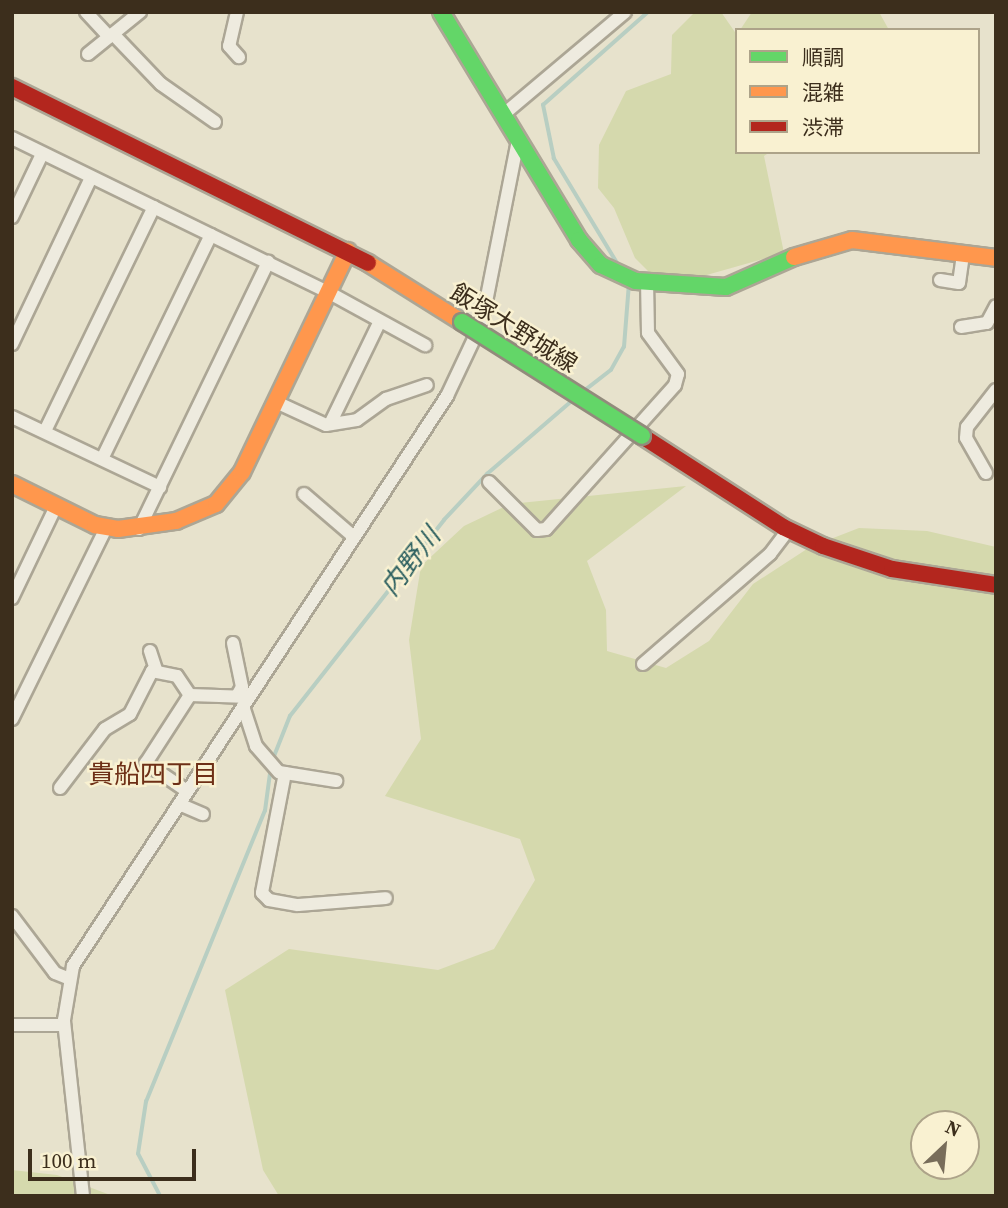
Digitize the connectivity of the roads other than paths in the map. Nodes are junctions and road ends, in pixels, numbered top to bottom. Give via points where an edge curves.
1 (86, 12) edge
2 (141, 12) edge
3 (237, 12) edge
4 (441, 12) edge
5 (625, 12) edge
6 (111, 36) junction
7 (88, 54) dead end
8 (239, 57) dead end
9 (12, 87) edge
10 (504, 114) junction
11 (215, 122) dead end
12 (12, 138) edge
13 (519, 140) junction
14 (42, 154) junction
15 (91, 178) junction
16 (154, 207) junction
17 (12, 217) edge
18 (211, 235) junction
19 (348, 251) junction
20 (963, 253) junction
21 (996, 258) edge
22 (268, 262) junction
23 (642, 281) junction
24 (940, 281) dead end
25 (328, 292) junction
26 (996, 306) edge
27 (380, 321) junction
28 (961, 327) dead end
29 (12, 344) edge
30 (425, 345) dead end
31 (427, 385) dead end
32 (996, 390) edge
33 (276, 402) junction
34 (12, 417) edge
35 (330, 424) junction
36 (45, 431) junction
37 (103, 459) junction
38 (986, 473) dead end
39 (489, 482) dead end
40 (12, 484) edge
41 (160, 487) junction
42 (304, 494) dead end
43 (56, 506) junction
44 (106, 528) junction
45 (139, 529) junction
46 (789, 530) junction
47 (354, 537) junction
48 (996, 585) edge
49 (12, 598) edge
50 (233, 643) dead end
51 (150, 651) dead end
52 (643, 664) dead end
53 (156, 670) junction
54 (190, 695) junction
55 (244, 699) junction
56 (13, 717) edge
57 (282, 773) junction
58 (336, 780) dead end
59 (60, 788) dead end
60 (187, 791) junction
61 (179, 804) junction
62 (203, 814) dead end
63 (386, 898) dead end
64 (12, 916) edge
65 (70, 979) junction
66 (12, 1025) edge
67 (64, 1025) junction
68 (83, 1196) edge

1 - 6 street
2 - 6 street
3 - 8 street via 229,47
4 - 10 street
5 - 10 street
6 - 7 street
6 - 11 street via 161,85
9 - 19 street, 飯塚大野城線
10 - 13 street
12 - 14 street
13 - 23 street via 579,240 604,266
13 - 47 street via 487,304 468,358
14 - 15 street
14 - 17 street
15 - 16 street
15 - 29 street
16 - 18 street
16 - 36 street
18 - 22 street
18 - 37 street
19 - 25 street
19 - 46 street, 飯塚大野城線, bridge
20 - 21 street
20 - 23 street via 852,240 818,247 726,287
20 - 24 street via 959,283
22 - 25 street
22 - 41 street
23 - 39 street via 648,333 678,374 675,385 546,529 537,530
25 - 27 street
25 - 33 street
26 - 28 street via 987,323
27 - 30 street
27 - 35 street
31 - 35 street via 386,399 357,420
32 - 38 street via 967,427 967,438
33 - 35 street
33 - 45 street via 242,472 216,504 197,515
34 - 36 street
36 - 37 street
37 - 41 street
40 - 43 street
41 - 45 street
42 - 47 street
43 - 44 street
43 - 49 street
44 - 45 street
44 - 56 street
46 - 48 street, 飯塚大野城線 via 892,569
46 - 52 street via 770,554
47 - 55 street
50 - 55 street
51 - 53 street
53 - 54 street via 177,676
53 - 59 street via 130,714 105,729
54 - 55 street
54 - 60 street via 146,763
55 - 57 street via 261,754
55 - 60 street
57 - 58 street
57 - 63 street via 262,893 269,900 298,905
60 - 61 street
61 - 62 street
61 - 65 street via 85,943
64 - 65 street via 55,973
65 - 67 street
66 - 67 street
67 - 68 street

